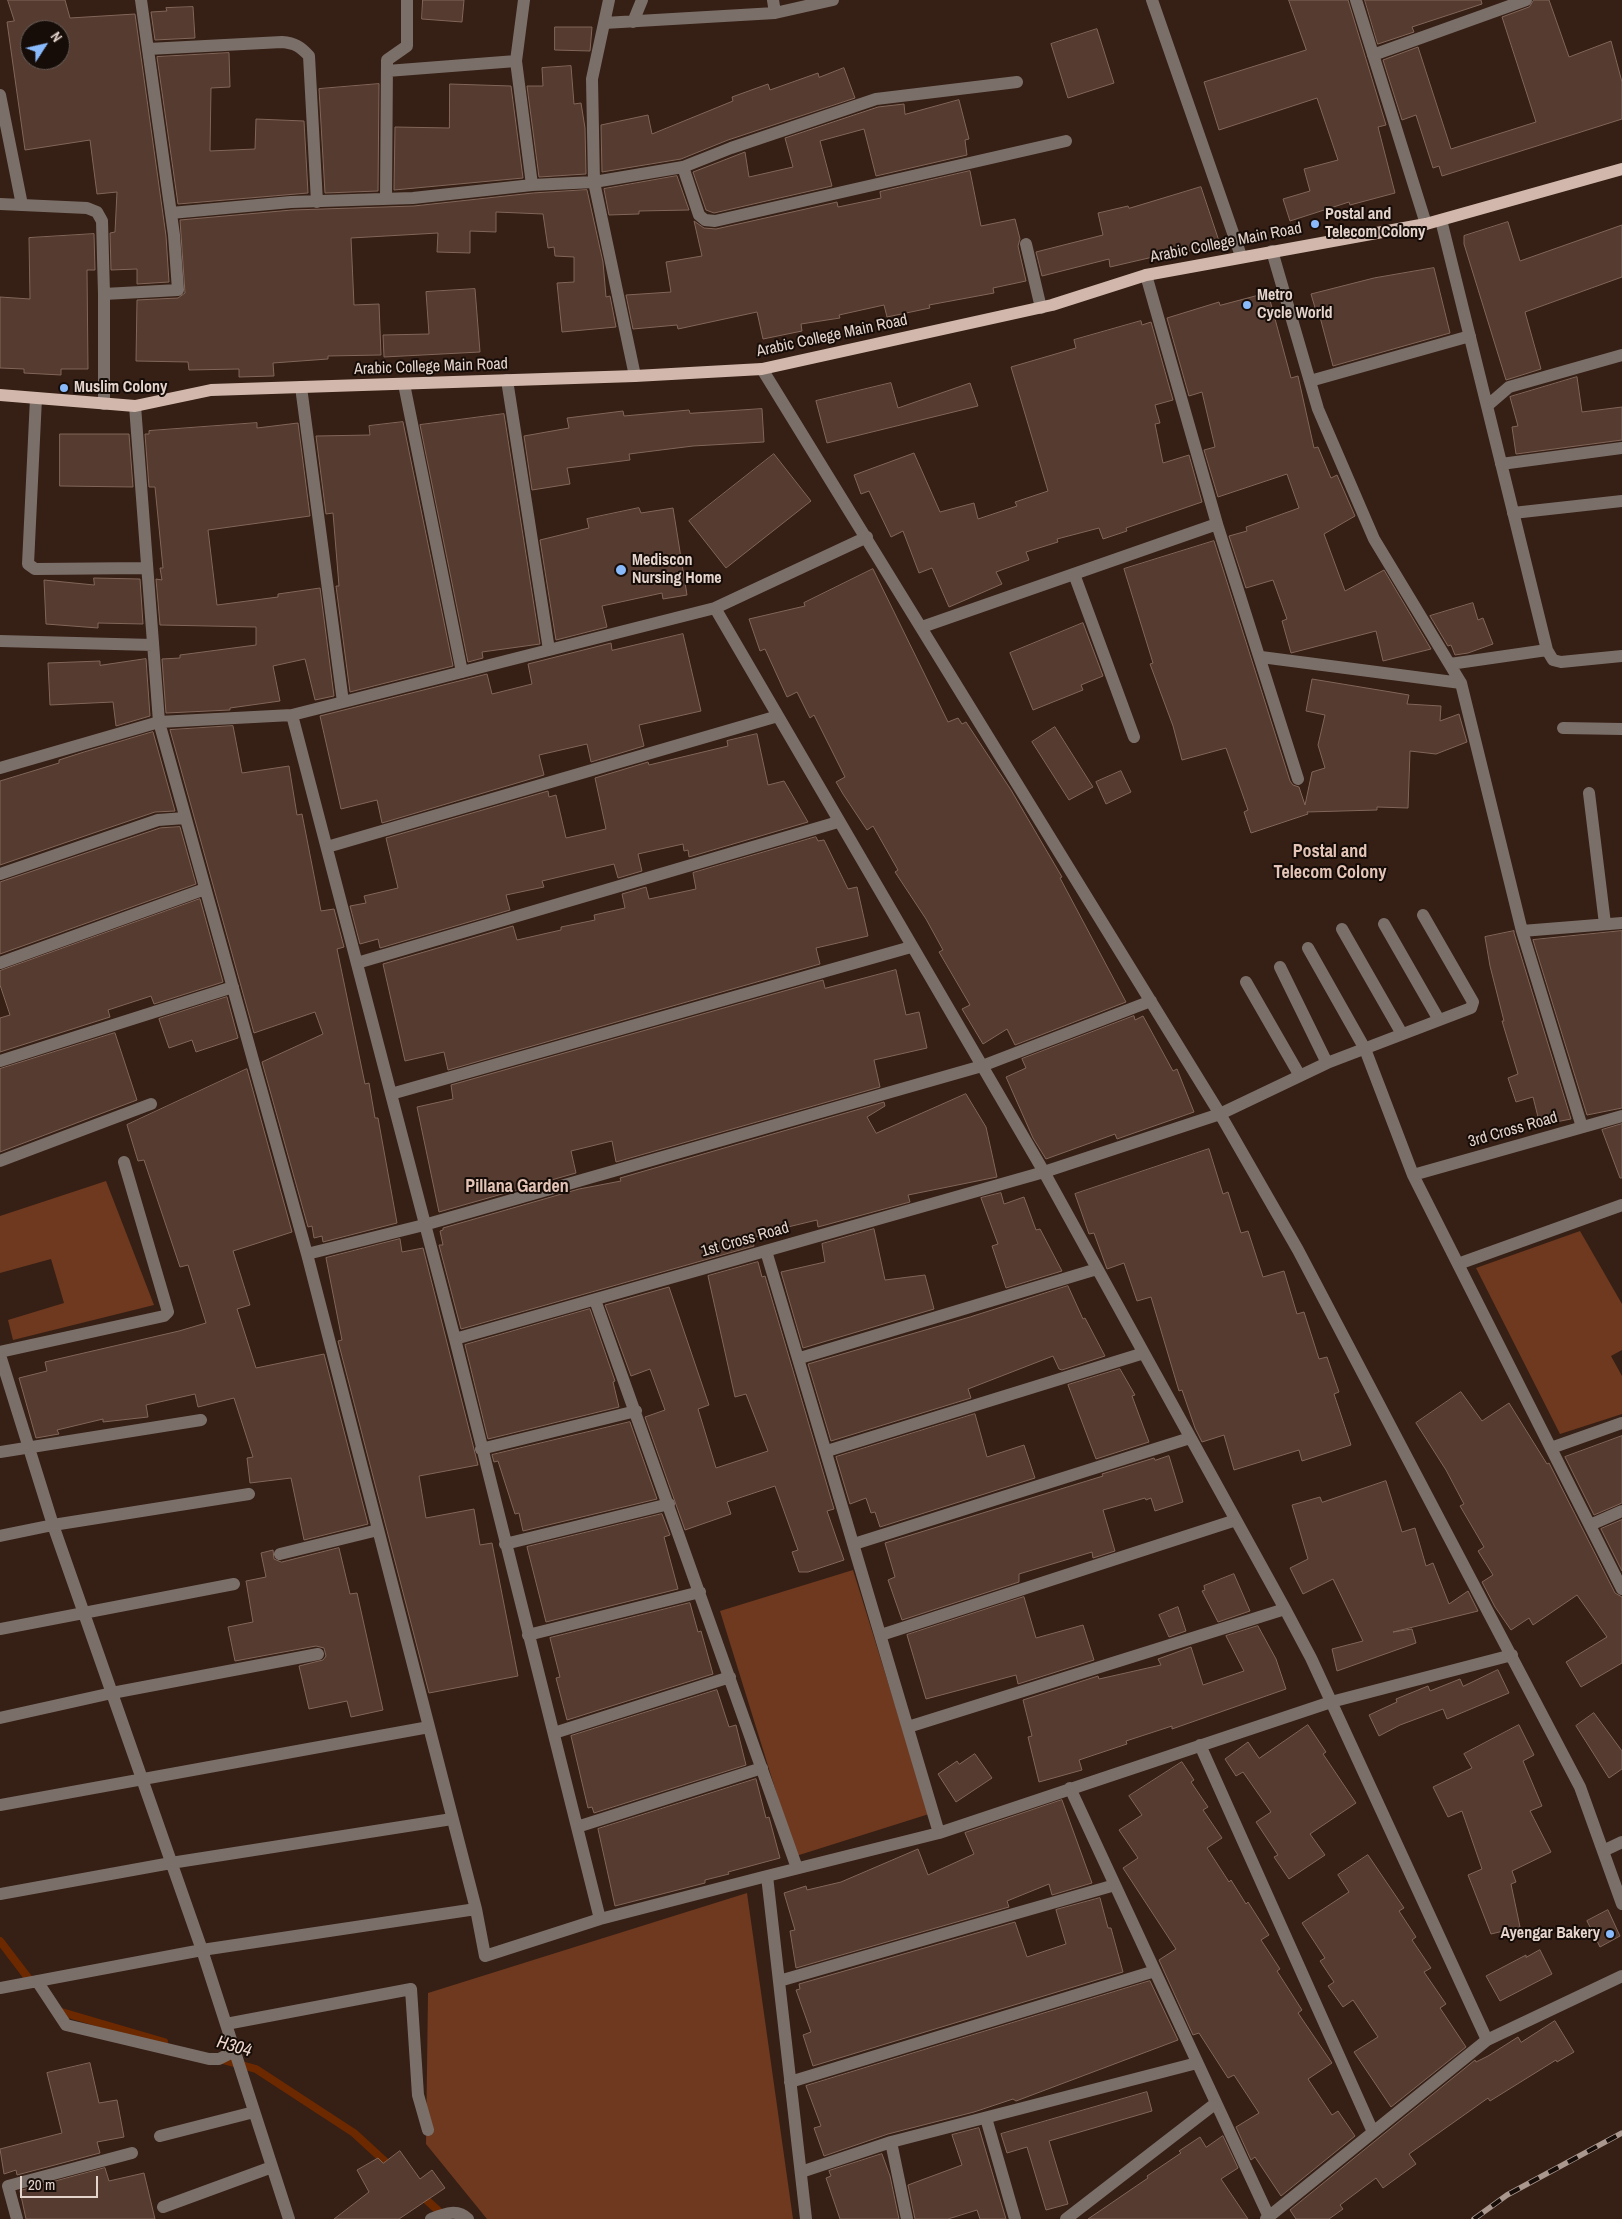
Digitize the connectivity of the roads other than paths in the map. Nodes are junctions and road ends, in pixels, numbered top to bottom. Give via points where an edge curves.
1 (141, 0) edge
2 (407, 0) edge
3 (524, 0) edge
4 (609, 0) edge
5 (642, 0) edge
6 (773, 0) edge
7 (833, 0) edge
8 (1152, 0) edge
9 (1356, 0) edge
10 (1526, 0) edge
11 (775, 13) junction
12 (633, 22) junction
13 (604, 23) junction
14 (148, 49) junction
15 (1373, 55) junction
16 (516, 61) junction
17 (387, 71) junction
18 (1017, 82) dead end
19 (0, 96) edge
20 (1066, 141) dead end
21 (683, 167) junction
22 (1622, 169) edge
23 (594, 182) junction
24 (532, 185) junction
25 (386, 199) junction
26 (317, 202) junction
27 (0, 204) edge
28 (22, 205) junction
29 (172, 213) junction
30 (1441, 220) junction
31 (1426, 224) junction
32 (1026, 244) dead end
33 (1272, 251) junction
34 (1241, 256) junction
35 (1146, 275) junction
36 (104, 294) junction
37 (1041, 308) junction
38 (1470, 336) junction
39 (1622, 355) edge
40 (762, 369) junction
41 (636, 376) junction
42 (507, 380) junction
43 (1310, 381) junction
44 (404, 384) junction
45 (301, 387) junction
46 (0, 395) edge
47 (36, 398) junction
48 (104, 404) junction
49 (135, 406) junction
50 (1487, 406) junction
51 (1622, 448) edge
52 (1501, 464) junction
53 (1622, 501) edge
54 (1513, 513) junction
55 (1217, 524) junction
56 (867, 538) junction
57 (147, 568) junction
58 (1074, 574) junction
59 (715, 608) junction
60 (922, 627) junction
61 (0, 641) edge
62 (153, 645) junction
63 (549, 650) junction
64 (1547, 650) junction
65 (1622, 656) edge
66 (1260, 657) junction
67 (1450, 664) junction
68 (462, 672) junction
69 (1461, 683) junction
70 (343, 702) junction
71 (292, 715) junction
72 (778, 716) junction
73 (159, 722) junction
74 (1563, 728) dead end
75 (1622, 729) edge
76 (1134, 737) dead end
77 (0, 768) edge
78 (1298, 779) dead end
79 (1589, 793) dead end
80 (185, 818) junction
81 (838, 822) junction
82 (326, 847) junction
83 (0, 874) edge
84 (205, 889) junction
85 (1423, 915) dead end
86 (1622, 923) edge
87 (1384, 924) dead end
88 (1605, 924) junction
89 (1342, 929) dead end
90 (1522, 931) junction
91 (912, 946) junction
92 (1308, 948) dead end
93 (0, 963) edge
94 (357, 964) junction
95 (1280, 967) dead end
96 (1246, 982) dead end
97 (232, 987) junction
98 (1151, 1001) junction
99 (1439, 1020) junction
100 (1402, 1034) junction
101 (1365, 1048) junction
102 (0, 1061) edge
103 (1327, 1063) junction
104 (982, 1066) junction
105 (1300, 1076) junction
106 (391, 1094) junction
107 (151, 1104) dead end
108 (1220, 1114) junction
109 (1622, 1116) edge
110 (1582, 1127) junction
111 (0, 1161) edge
112 (124, 1162) dead end
113 (1044, 1172) junction
114 (1413, 1175) junction
115 (1620, 1209) edge
116 (424, 1225) junction
117 (766, 1251) junction
118 (307, 1254) junction
119 (1458, 1264) junction
120 (1098, 1269) junction
121 (595, 1300) junction
122 (455, 1339) junction
123 (0, 1353) edge
124 (1144, 1353) junction
125 (800, 1358) junction
126 (636, 1411) junction
127 (201, 1420) dead end
128 (1622, 1423) edge
129 (1190, 1438) junction
130 (28, 1446) junction
131 (1551, 1448) junction
132 (481, 1449) junction
133 (827, 1451) junction
134 (0, 1452) edge
135 (249, 1494) dead end
136 (669, 1504) junction
137 (1622, 1511) edge
138 (1236, 1520) junction
139 (53, 1525) junction
140 (1590, 1525) junction
141 (378, 1530) junction
142 (0, 1536) edge
143 (506, 1544) junction
144 (854, 1544) junction
145 (280, 1554) dead end
146 (234, 1584) dead end
147 (1622, 1589) edge
148 (700, 1592) junction
149 (1285, 1609) junction
150 (84, 1613) junction
151 (0, 1628) edge
152 (528, 1635) junction
153 (881, 1635) junction
154 (318, 1654) dead end
155 (1512, 1655) junction
156 (730, 1677) junction
157 (112, 1693) junction
158 (1331, 1702) junction
159 (0, 1718) edge
160 (908, 1726) junction
161 (429, 1727) junction
162 (554, 1734) junction
163 (1200, 1745) junction
164 (762, 1768) junction
165 (141, 1778) junction
166 (1070, 1788) junction
167 (0, 1805) edge
168 (452, 1819) junction
169 (577, 1827) junction
170 (939, 1833) junction
171 (1622, 1842) edge
172 (1603, 1851) junction
173 (171, 1863) junction
174 (797, 1868) junction
175 (767, 1876) junction
176 (1116, 1885) junction
177 (0, 1894) edge
178 (1622, 1904) edge
179 (476, 1909) junction
180 (600, 1918) junction
181 (202, 1950) junction
182 (1155, 1971) junction
183 (1622, 1976) edge
184 (41, 1980) junction
185 (779, 1981) junction
186 (0, 1988) edge
187 (226, 2024) junction
188 (1488, 2040) junction
189 (235, 2051) junction
190 (1197, 2063) junction
191 (790, 2082) junction
192 (1216, 2103) junction
193 (254, 2112) junction
194 (986, 2118) junction
195 (428, 2130) dead end
196 (1373, 2132) junction
197 (160, 2136) dead end
198 (891, 2142) junction
199 (132, 2153) dead end
200 (272, 2167) junction
201 (801, 2172) junction
202 (163, 2207) dead end
203 (1268, 2218) edge
204 (17, 2219) edge
205 (289, 2219) edge
206 (431, 2219) edge
207 (468, 2219) edge
208 (806, 2219) edge
209 (907, 2219) edge
210 (1015, 2219) edge
211 (1066, 2219) edge

1 - 14 street
2 - 17 street via 406,46 390,56
3 - 16 street
4 - 13 street
5 - 12 street
6 - 11 street
7 - 11 street
8 - 34 street
9 - 15 street
10 - 15 street
11 - 12 street
12 - 13 street
13 - 23 street via 592,79
14 - 26 street via 282,42 301,47 309,56
14 - 29 street
15 - 31 street
16 - 17 street
16 - 24 street
17 - 25 street
18 - 21 street via 876,99
19 - 28 street
20 - 21 street via 715,221 705,220 699,215
21 - 23 street
22 - 30 main road, Arabic College Main Road
23 - 24 street
23 - 41 street
24 - 25 street
25 - 26 street
26 - 29 street
27 - 28 street
28 - 36 street via 87,208 97,212 102,221
29 - 36 street via 178,290
30 - 31 main road, Arabic College Main Road
30 - 38 street
31 - 33 main road, Arabic College Main Road
32 - 37 street
33 - 34 main road, Arabic College Main Road
33 - 43 street
34 - 35 main road, Arabic College Main Road
35 - 37 main road, Arabic College Main Road
35 - 55 street
36 - 48 street
37 - 40 main road, Arabic College Main Road
38 - 43 street
38 - 50 street
39 - 50 street via 1510,387
40 - 41 main road, Arabic College Main Road
40 - 56 street
41 - 42 main road, Arabic College Main Road
42 - 44 main road, Arabic College Main Road
42 - 63 street
43 - 67 street via 1318,409 1374,539
44 - 45 main road, Arabic College Main Road
44 - 68 street
45 - 49 main road, Arabic College Main Road via 211,390
45 - 70 street
46 - 47 main road, Arabic College Main Road
47 - 48 main road, Arabic College Main Road
47 - 57 street via 28,564 35,569
48 - 49 main road, Arabic College Main Road
49 - 57 street
50 - 52 street
51 - 52 street
52 - 54 street
53 - 54 street
54 - 64 street
55 - 58 street
55 - 66 street
56 - 59 street
56 - 60 street
57 - 62 street
58 - 60 street
58 - 76 street
59 - 63 street
59 - 72 street
60 - 98 street
61 - 62 street
62 - 73 street
63 - 68 street
64 - 65 street via 1553,660 1561,662
64 - 67 street
66 - 69 street
66 - 78 street
67 - 69 street
68 - 70 street
69 - 90 street
70 - 71 street
71 - 73 street
71 - 82 street
72 - 81 street
72 - 82 street
73 - 77 street
73 - 80 street
74 - 75 street
79 - 88 street
80 - 83 street via 158,820
80 - 84 street
81 - 91 street
81 - 94 street
82 - 94 street
84 - 93 street
84 - 97 street
85 - 99 street, 1st Cross Road via 1473,1002 1471,1008
86 - 88 street
87 - 99 street
88 - 90 street
89 - 100 street
90 - 110 street
91 - 104 street
91 - 106 street
92 - 101 street
94 - 106 street
95 - 103 street
96 - 105 street
97 - 102 street
97 - 118 street
98 - 104 street
98 - 108 street
99 - 100 street, 1st Cross Road
100 - 101 street, 1st Cross Road
101 - 103 street, 1st Cross Road
101 - 114 street
103 - 105 street, 1st Cross Road
104 - 113 street
104 - 116 street
105 - 108 street, 1st Cross Road
106 - 116 street
107 - 111 street
108 - 113 street, 1st Cross Road
108 - 155 street via 1298,1250
109 - 110 street, 3rd Cross Road
110 - 114 street, 3rd Cross Road
112 - 123 street via 168,1312 164,1316
113 - 117 street, 1st Cross Road
113 - 120 street
114 - 119 street
115 - 119 street
116 - 118 street
116 - 122 street
117 - 121 street, 1st Cross Road
117 - 125 street
118 - 141 street
119 - 131 street
120 - 124 street
120 - 125 street
121 - 122 street, 1st Cross Road
121 - 126 street
122 - 132 street
123 - 130 street
124 - 129 street
124 - 133 street
125 - 133 street
126 - 132 street
126 - 136 street
127 - 130 street
128 - 131 street
129 - 138 street
129 - 144 street
130 - 134 street
130 - 139 street
131 - 140 street
132 - 143 street
133 - 144 street
135 - 139 street
136 - 143 street
136 - 148 street
137 - 140 street
138 - 149 street
138 - 153 street
139 - 142 street
139 - 150 street
140 - 147 street
141 - 145 street
141 - 161 street
143 - 152 street
144 - 153 street
146 - 150 street
148 - 152 street
148 - 156 street
149 - 158 street
149 - 160 street
150 - 151 street
150 - 157 street
152 - 162 street
153 - 160 street
154 - 157 street
155 - 158 street
155 - 172 street via 1580,1787
156 - 162 street
156 - 164 street
157 - 159 street
157 - 165 street
158 - 163 street
158 - 188 street
160 - 170 street
161 - 165 street
161 - 168 street
162 - 169 street
163 - 166 street
163 - 196 street
164 - 169 street
164 - 174 street
165 - 167 street
165 - 173 street
166 - 170 street
166 - 176 street
168 - 173 street
168 - 179 street
169 - 180 street
170 - 174 street
171 - 172 street
172 - 178 street
173 - 177 street
173 - 181 street
174 - 175 street
175 - 180 street
175 - 185 street
176 - 182 street
176 - 185 street
179 - 180 street via 485,1956
179 - 181 street
181 - 184 street
181 - 187 street
182 - 190 street
182 - 191 street
183 - 188 street
184 - 186 street
184 - 189 street via 66,2025 209,2059 219,2059
185 - 191 street
187 - 189 street
187 - 195 street via 411,1989 418,2095
188 - 196 street
189 - 193 street
190 - 192 street
190 - 194 street
191 - 201 street
192 - 203 street
192 - 211 street
193 - 197 street
193 - 200 street
194 - 198 street
194 - 210 street
196 - 203 street
198 - 201 street
198 - 209 street
199 - 204 street via 8,2186
200 - 202 street
200 - 205 street
201 - 208 street
206 - 207 street via 448,2212 463,2214

